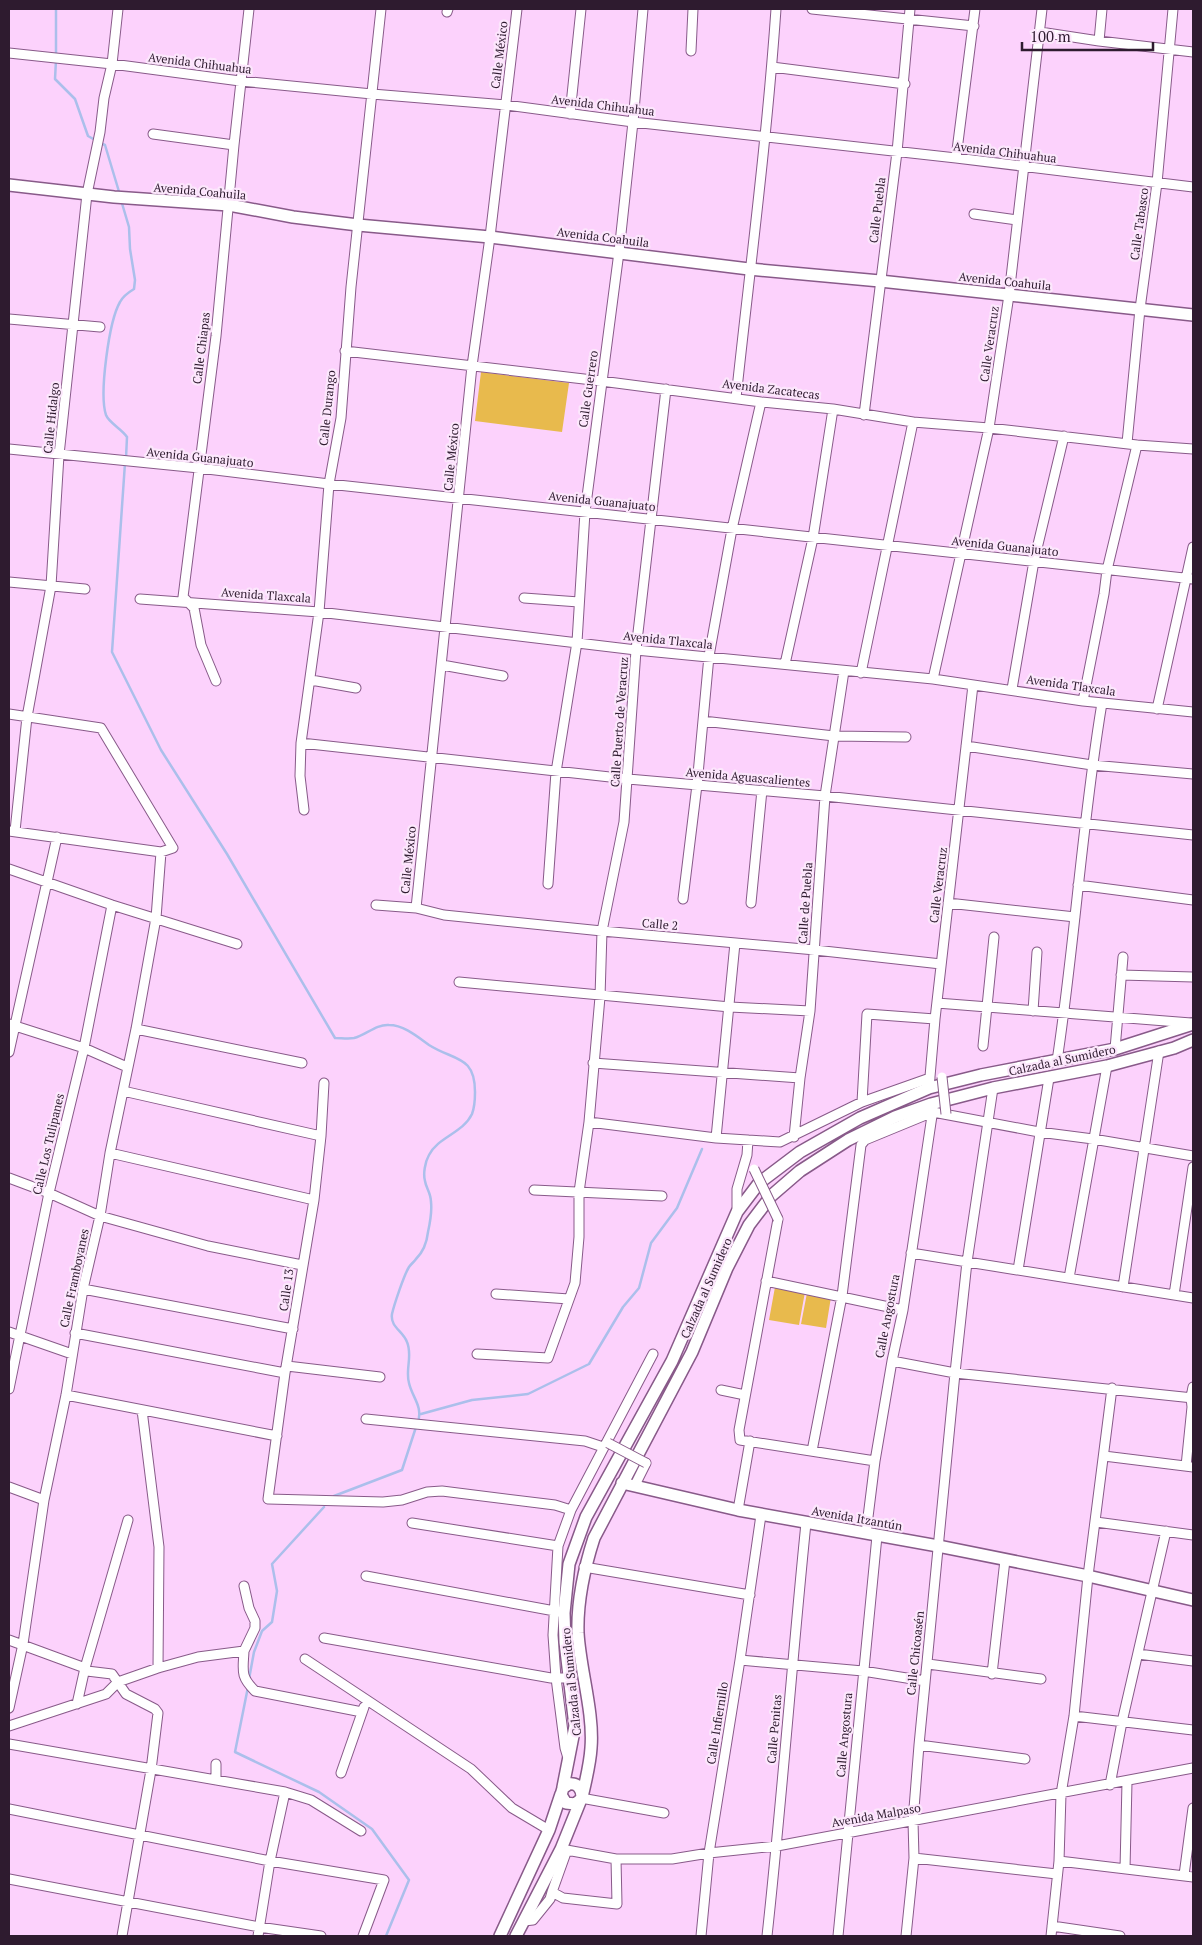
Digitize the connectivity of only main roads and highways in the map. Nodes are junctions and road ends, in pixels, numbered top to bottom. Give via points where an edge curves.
1 (9, 185) edge
2 (1193, 315) edge
3 (1193, 1024) edge
4 (1193, 1040) edge
5 (622, 1483) junction
6 (1193, 1600) edge
7 (562, 1791) junction
8 (581, 1798) junction
9 (500, 1936) edge
10 (516, 1936) edge

1 - 2 main road, Avenida Coahuila via 120,198 229,205 358,225
3 - 7 main road, Calzada al Sumidero via 1115,1050 981,1075 930,1080 800,1152 759,1183 737,1212 672,1361 586,1517 569,1564 559,1612 575,1726
4 - 5 main road, Calzada al Sumidero via 1107,1066 993,1088 895,1117 848,1140 800,1171 771,1196 749,1225 692,1352
5 - 6 main road, Avenida Itzantún via 761,1515 938,1546
5 - 8 main road, Calzada al Sumidero via 594,1538 584,1567 579,1604 578,1632 592,1746
7 - 8 main road via 564,1801 569,1804 575,1804
7 - 8 main road via 569,1784 576,1784 581,1789
7 - 9 main road, Calzada al Sumidero via 549,1830
8 - 10 main road, Calzada al Sumidero via 564,1850

